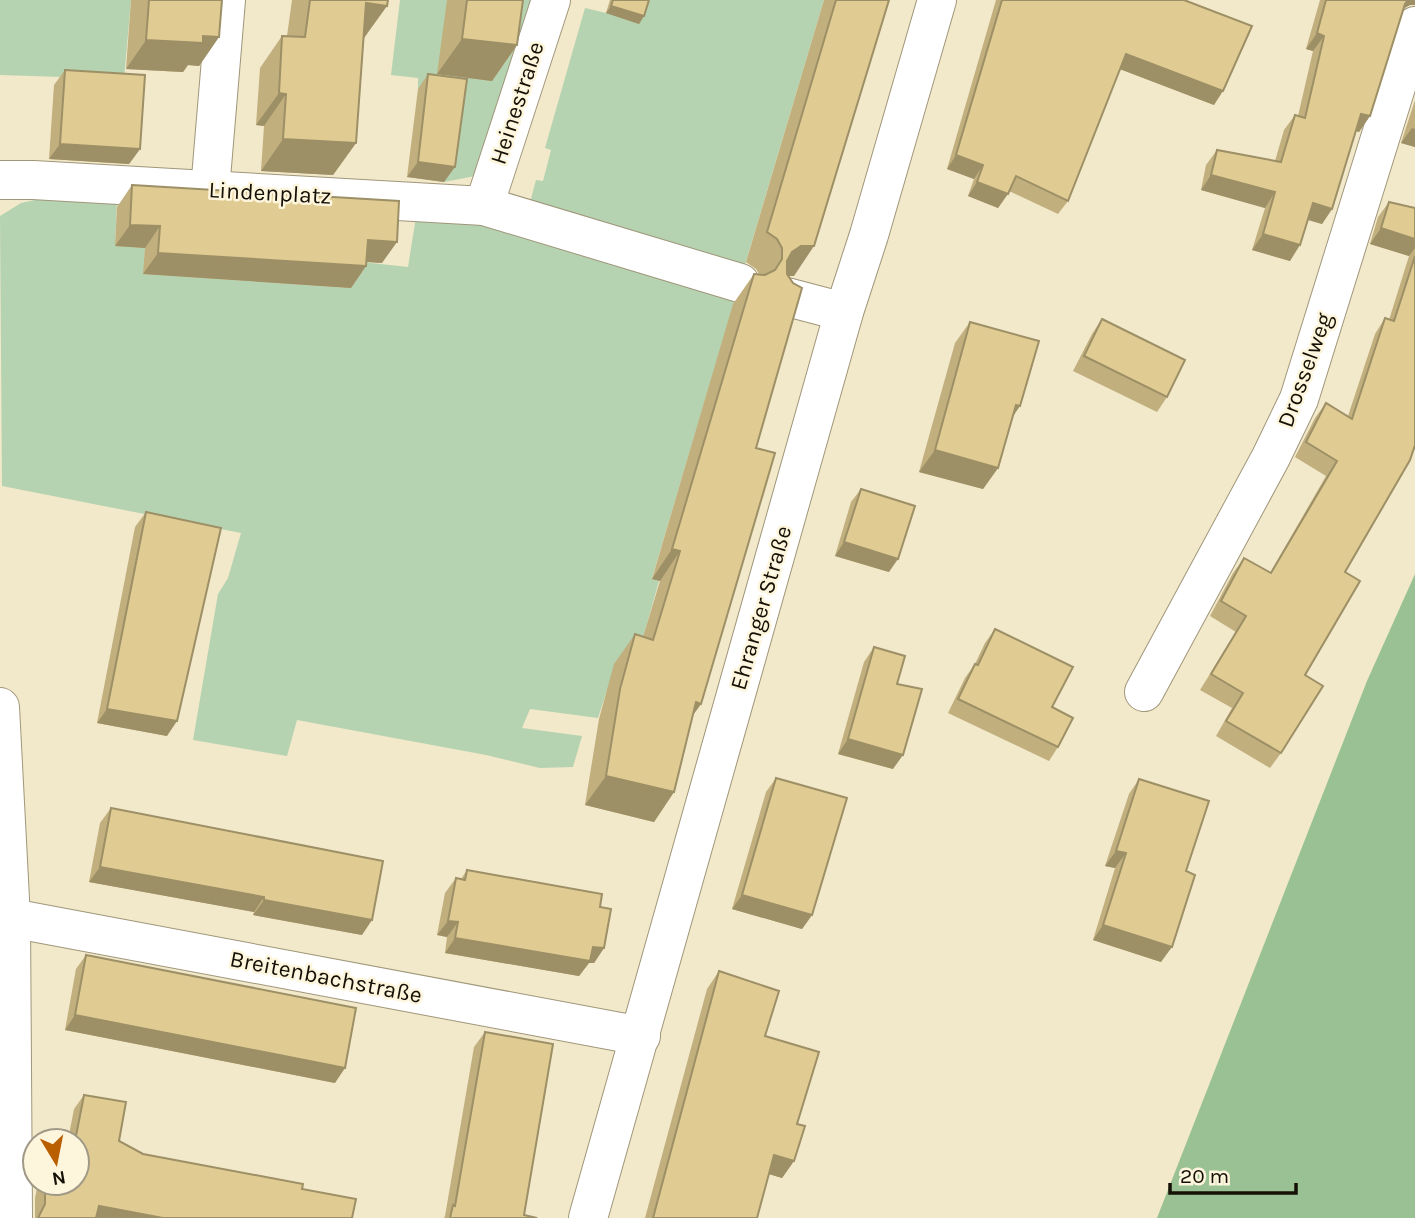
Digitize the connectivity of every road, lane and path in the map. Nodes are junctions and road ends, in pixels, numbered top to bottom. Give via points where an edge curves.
1 (226, 0) edge
2 (551, 0) edge
3 (937, 0) edge
4 (1415, 26) edge
5 (0, 180) edge
6 (210, 190) junction
7 (484, 206) junction
8 (740, 283) dead end
9 (787, 297) edge
10 (844, 312) junction
11 (1144, 692) dead end
12 (0, 707) edge
13 (11, 918) junction
14 (641, 1036) junction
15 (13, 1218) edge
16 (588, 1218) edge

1 - 6 street
2 - 7 street, Heinestraße
3 - 10 street, Ehranger Straße
4 - 11 street, Drosselweg via 1299,399
5 - 6 street, Lindenplatz
6 - 7 street, Lindenplatz
7 - 8 street, Lindenplatz
9 - 10 street
10 - 14 street, Ehranger Straße
12 - 13 street
13 - 14 street, Breitenbachstraße
13 - 15 street
14 - 16 street, Ehranger Straße

